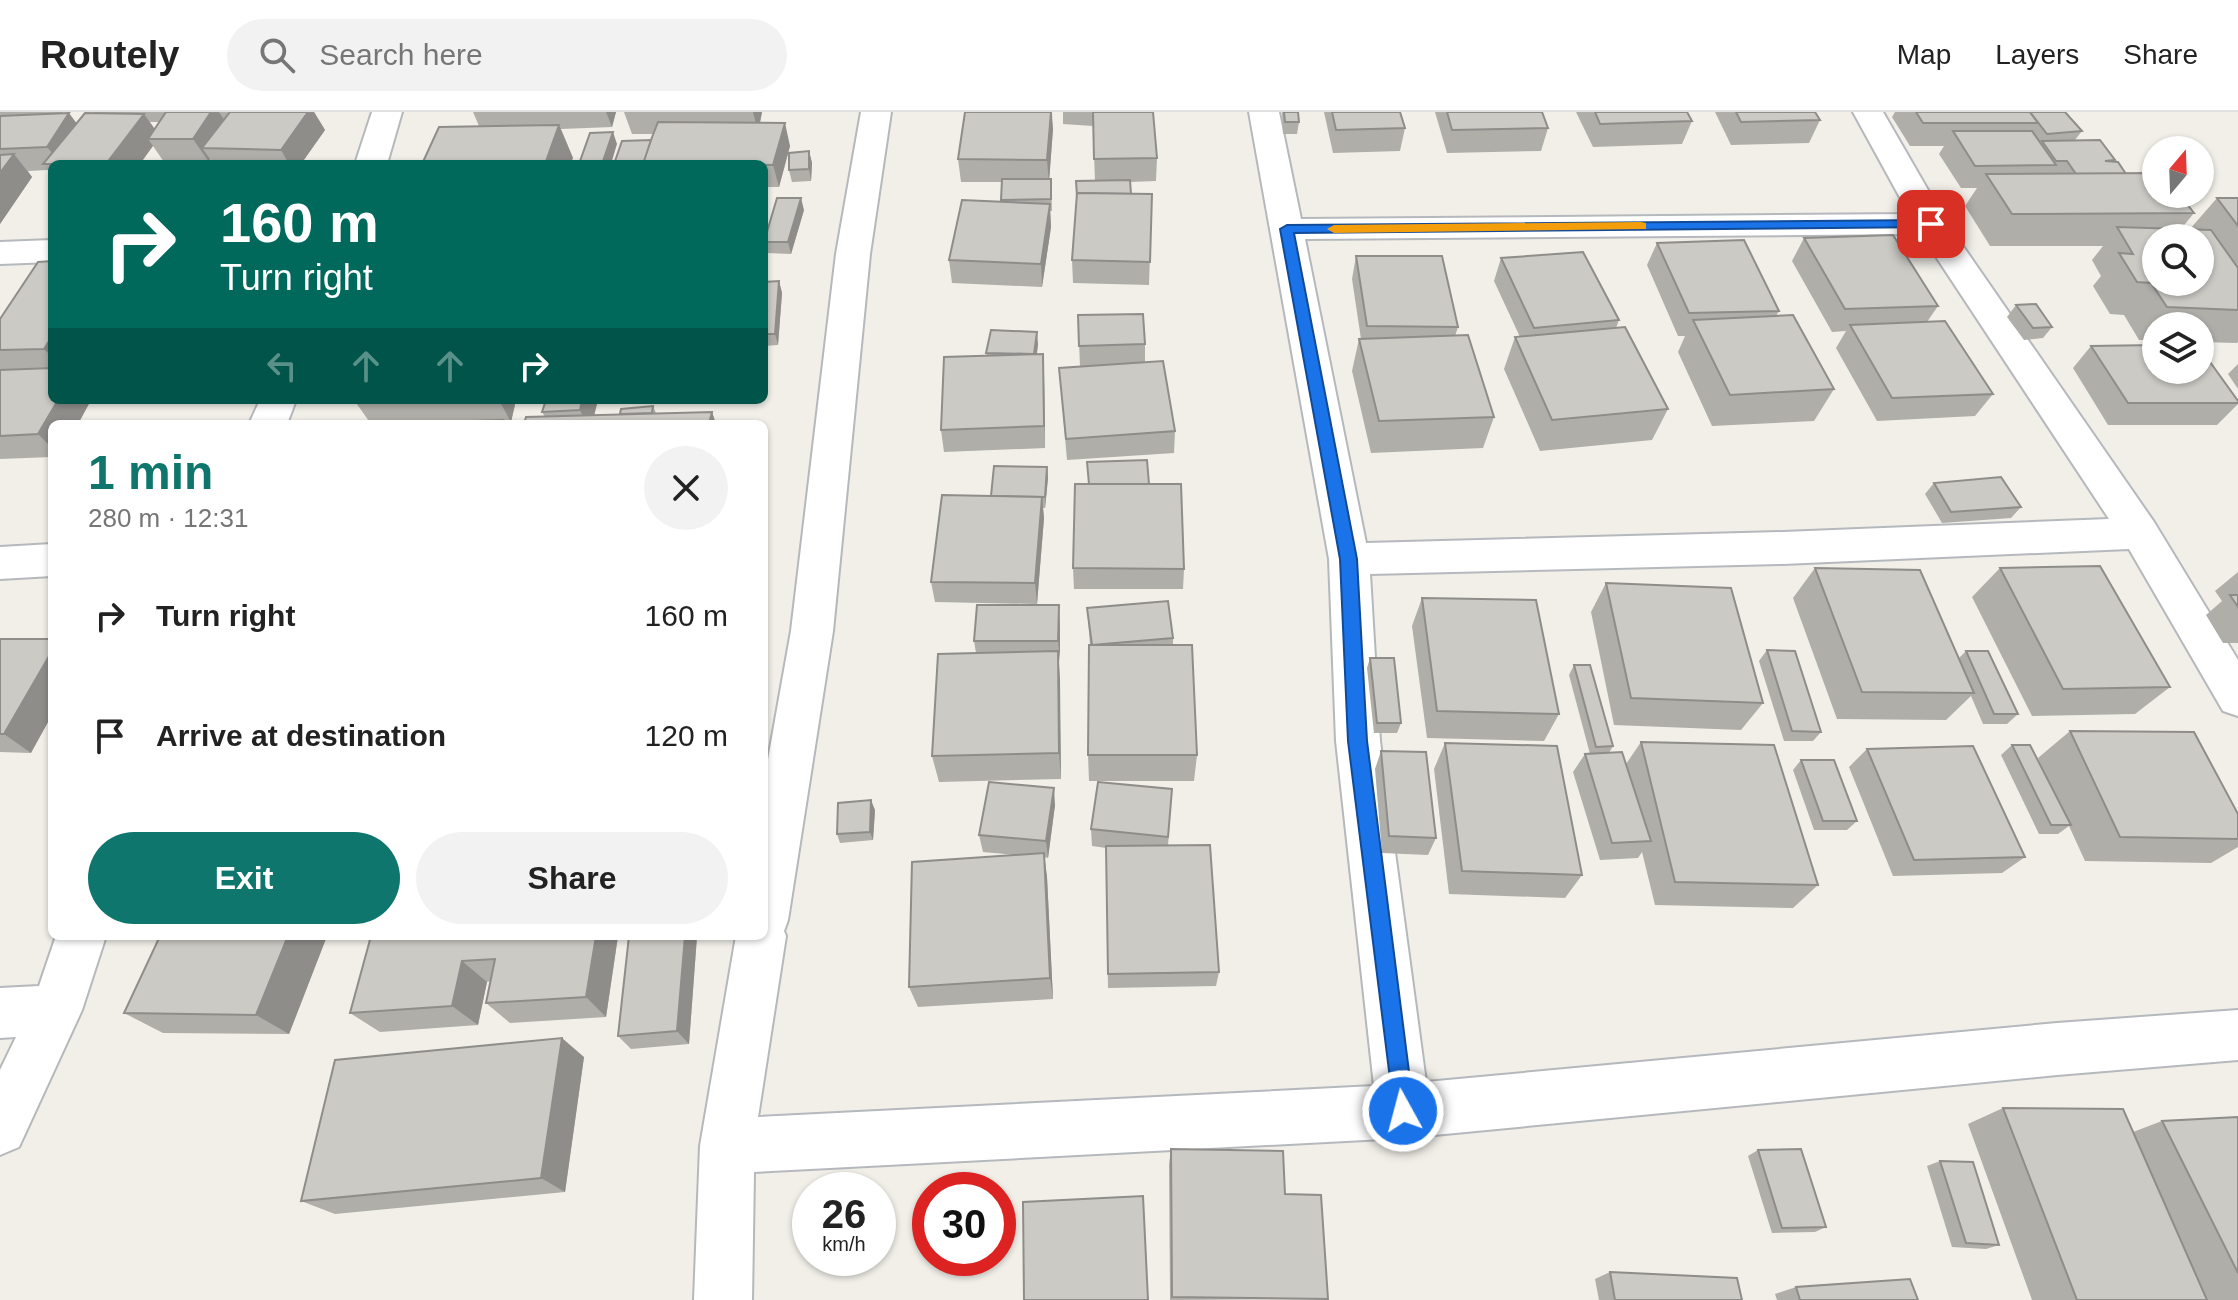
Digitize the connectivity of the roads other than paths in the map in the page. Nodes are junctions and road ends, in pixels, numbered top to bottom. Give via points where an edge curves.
1 (387, 112) edge
2 (876, 112) edge
3 (1264, 112) edge
4 (1868, 112) edge
5 (372, 160) edge
6 (1931, 224) junction
7 (1287, 229) junction
8 (48, 251) edge
9 (0, 253) edge
10 (2140, 533) junction
11 (1349, 559) junction
12 (48, 560) edge
13 (0, 563) edge
14 (2238, 698) edge
15 (768, 896) edge
16 (80, 940) edge
17 (760, 940) edge
18 (56, 1010) junction
19 (0, 1013) edge
20 (2238, 1035) edge
21 (1403, 1111) junction
22 (0, 1128) edge
23 (727, 1146) junction
24 (723, 1300) edge

1 - 5 street
2 - 15 street via 853,254 812,631
3 - 7 street
4 - 6 street
6 - 7 street
6 - 10 street
7 - 11 street
8 - 9 street
10 - 11 street
10 - 14 street
11 - 21 street via 1358,741
12 - 13 street
16 - 18 street
17 - 23 street
18 - 19 street
18 - 22 street
20 - 21 street
21 - 23 street
23 - 24 street

